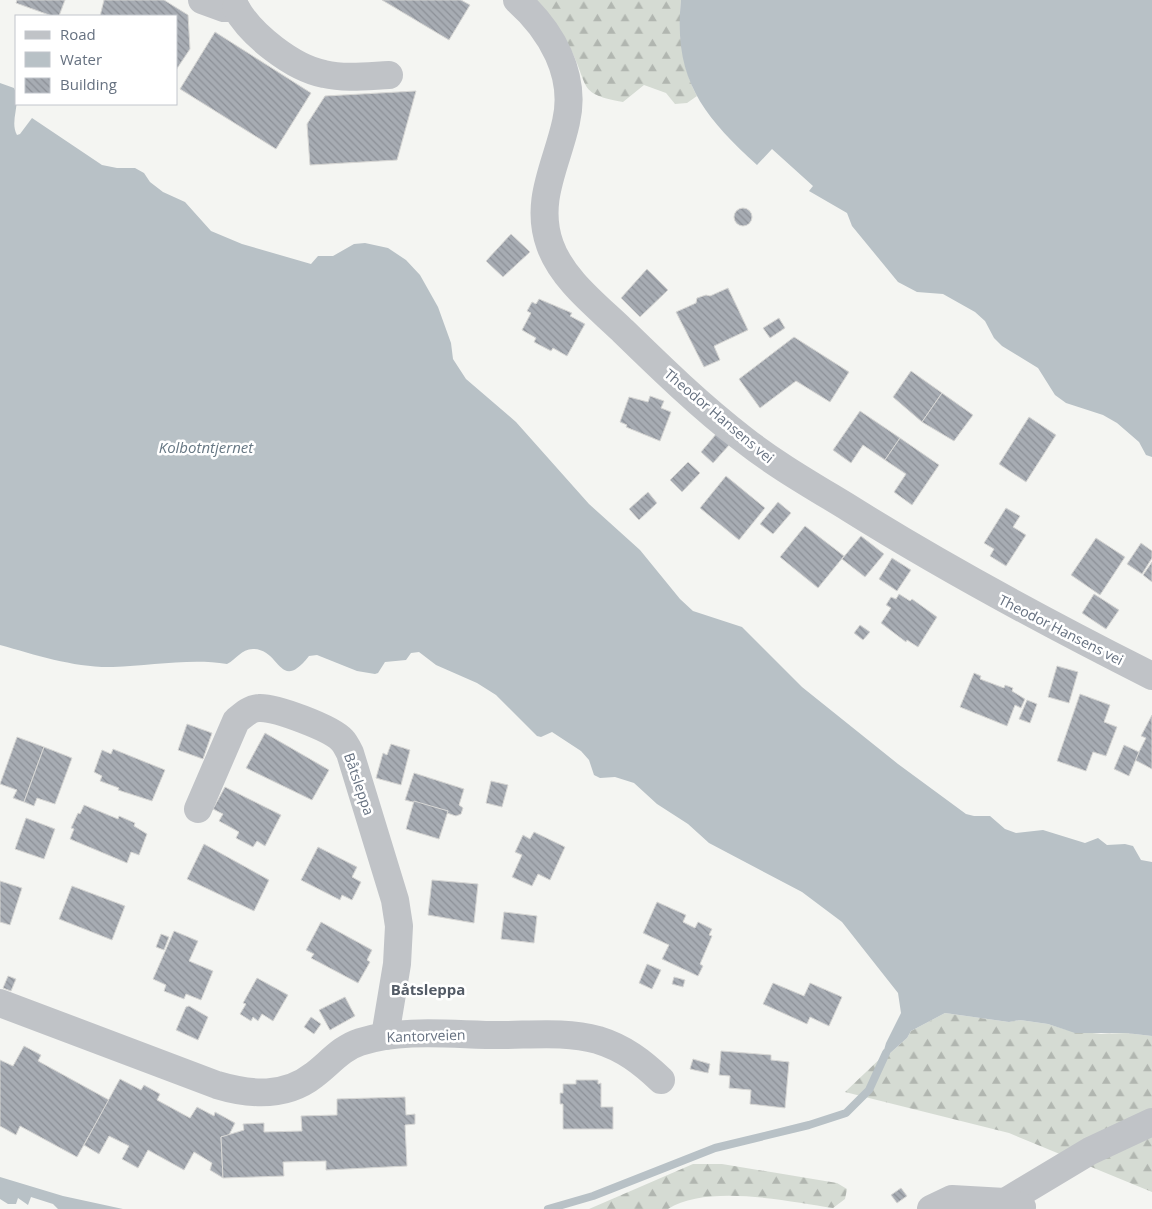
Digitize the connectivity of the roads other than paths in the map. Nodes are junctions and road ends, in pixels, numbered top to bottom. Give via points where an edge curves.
1 (202, 0) edge
2 (517, 0) edge
3 (239, 4) edge
4 (389, 75) dead end
5 (1152, 676) edge
6 (198, 809) dead end
7 (0, 1003) edge
8 (385, 1036) junction
9 (661, 1080) dead end
10 (1152, 1122) edge
11 (1016, 1205) edge
12 (932, 1209) edge

1 - 3 street via 224,8
2 - 5 street, Theodor Hansens vei via 551,39 565,72 567,120 548,180 543,216 549,245 576,284 671,376 741,438 780,466 976,585
3 - 4 street via 246,26 261,40 312,70 336,76
6 - 8 street, Båtsleppa via 236,721 258,707 328,731 342,740 353,762 395,900 399,926 398,964
7 - 8 street, Kantorveien via 217,1085 245,1092 271,1093 302,1083 351,1046
8 - 9 street, Kantorveien via 582,1036 616,1046 640,1060
10 - 11 street via 1090,1151
11 - 12 street via 952,1199

